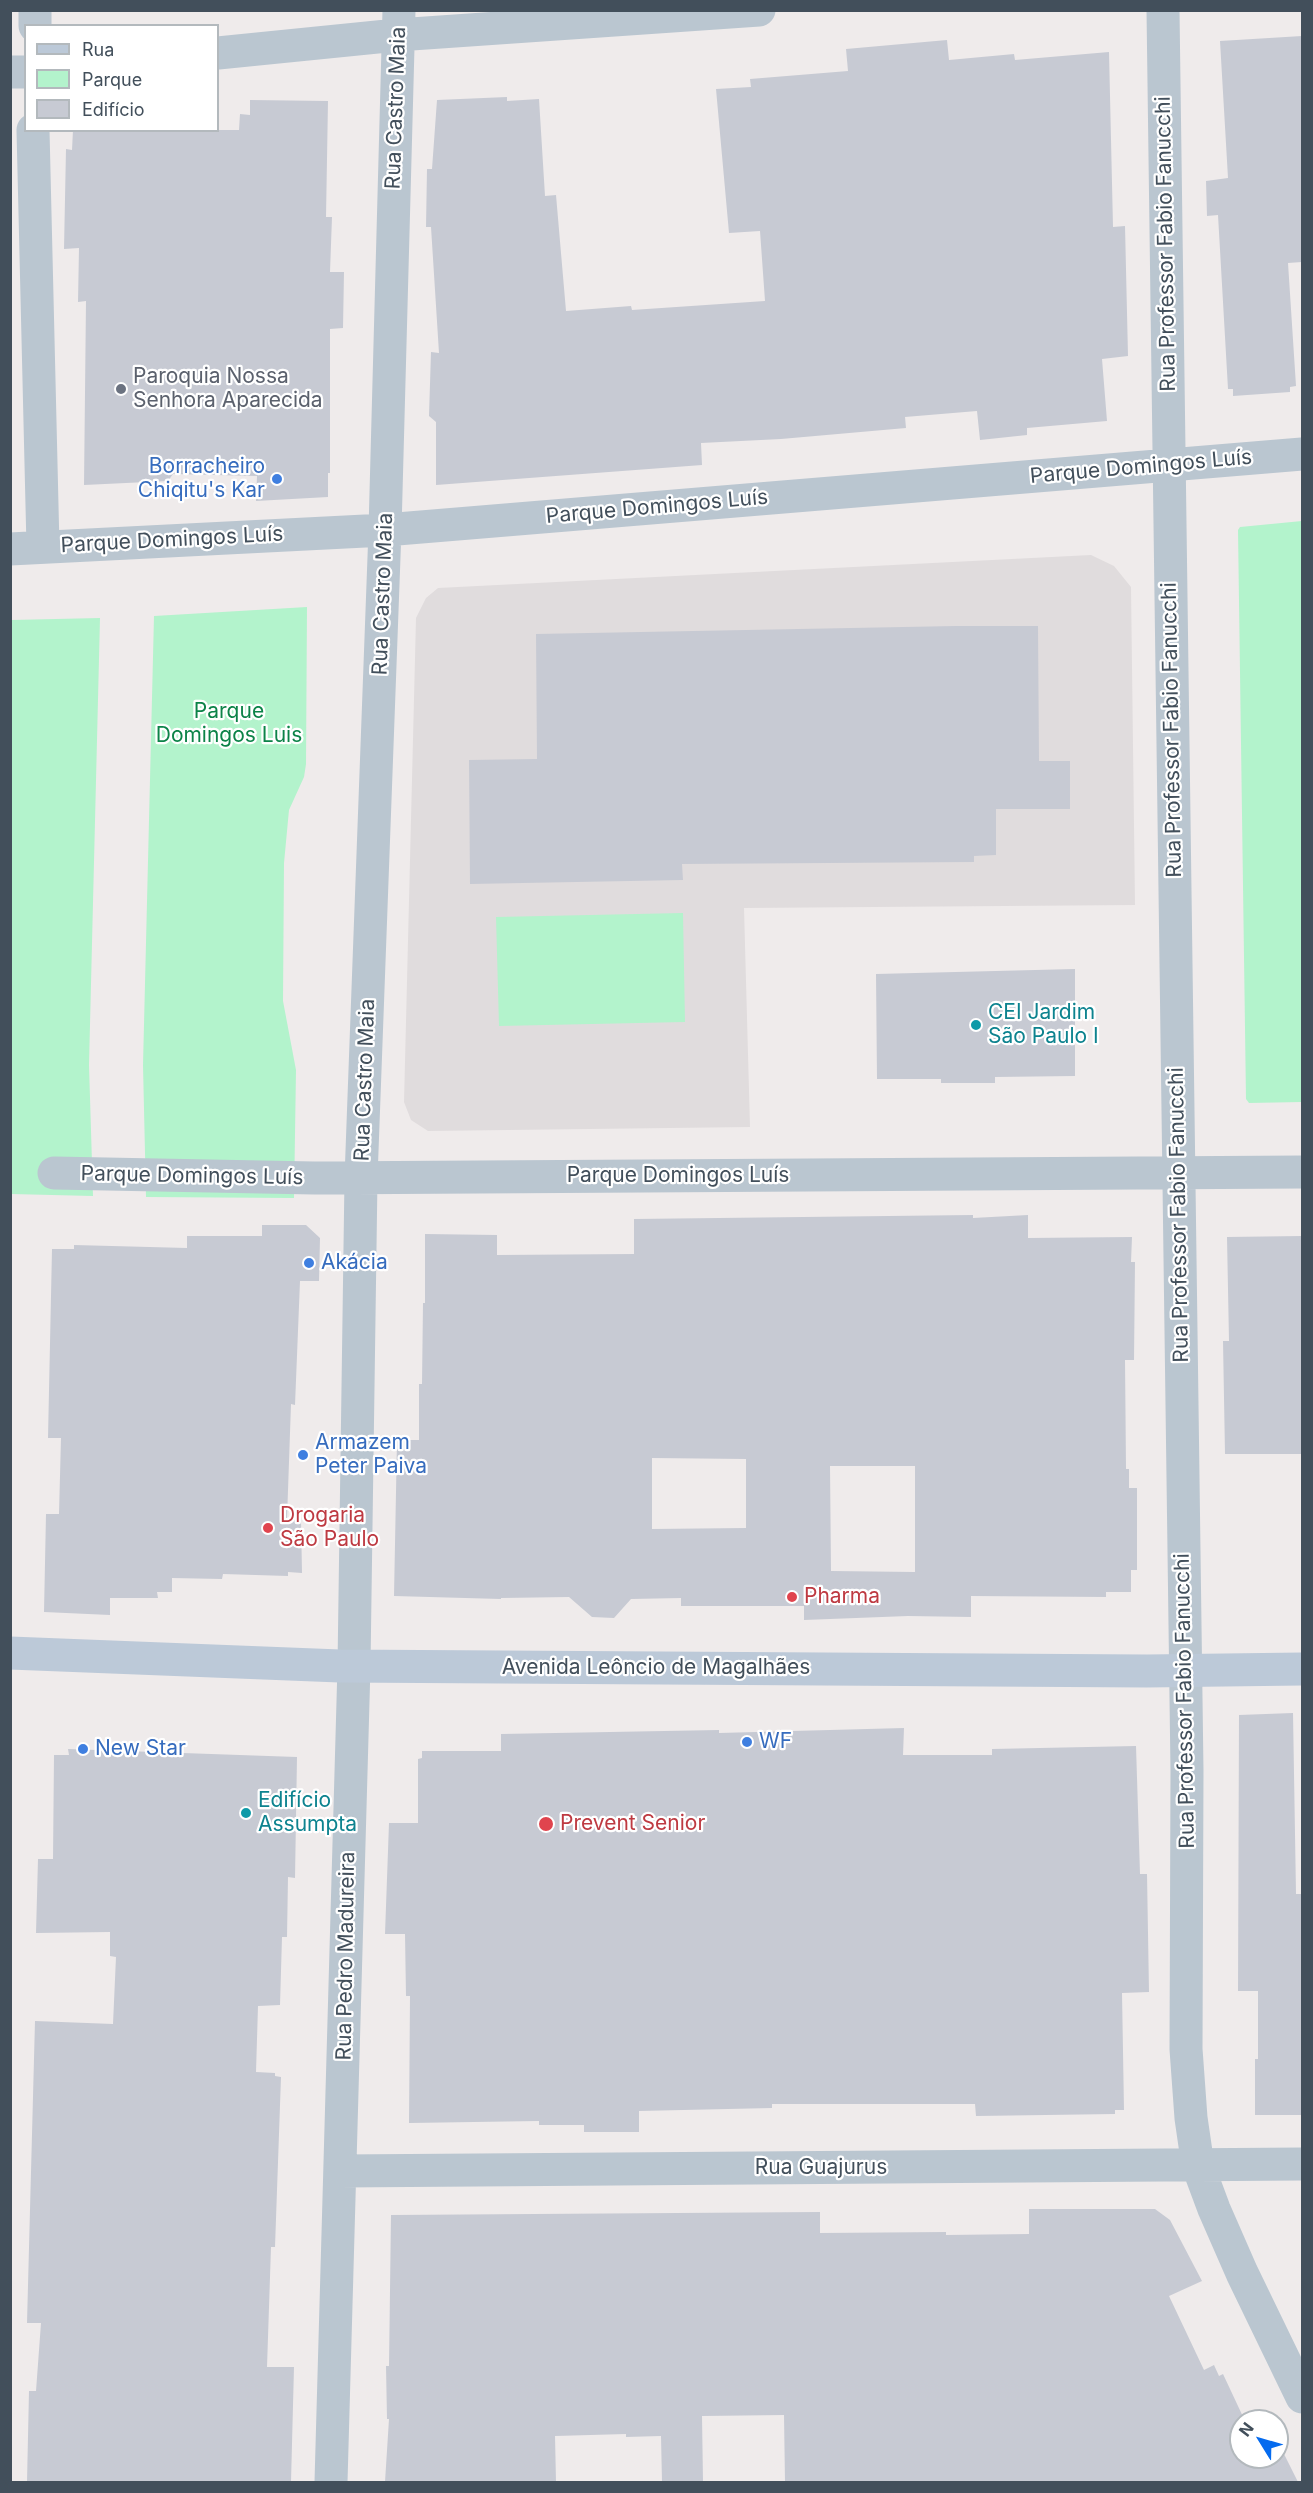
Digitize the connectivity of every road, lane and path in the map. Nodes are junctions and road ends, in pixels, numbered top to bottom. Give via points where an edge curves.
1 (759, 10) edge
2 (1163, 10) edge
3 (398, 23) edge
4 (219, 53) edge
5 (33, 132) edge
6 (1302, 454) edge
7 (1169, 464) junction
8 (385, 530) junction
9 (43, 547) junction
10 (10, 549) edge
11 (1302, 1172) edge
12 (54, 1173) dead end
13 (1178, 1173) junction
14 (361, 1178) junction
15 (10, 1653) edge
16 (354, 1666) junction
17 (1302, 1669) edge
18 (1185, 1671) junction
19 (1302, 2164) edge
20 (1198, 2166) junction
21 (340, 2171) junction
22 (1302, 2397) edge
23 (331, 2482) edge

1 - 3 street
2 - 7 street, Rua Professor Fabio Fanucchi
3 - 4 street
3 - 8 street, Rua Castro Maia
5 - 9 street
6 - 7 street, Parque Domingos Luís
7 - 8 street, Parque Domingos Luís
7 - 13 street, Rua Professor Fabio Fanucchi
8 - 9 street, Parque Domingos Luís
8 - 14 street, Rua Castro Maia
9 - 10 street, Parque Domingos Luís
11 - 13 street, Parque Domingos Luís
12 - 14 street, Parque Domingos Luís
13 - 14 street, Parque Domingos Luís
13 - 18 street, Rua Professor Fabio Fanucchi
14 - 16 street, Rua Pedro Madureira
15 - 16 main road, Avenida Leôncio de Magalhães
16 - 18 main road, Avenida Leôncio de Magalhães
16 - 21 street, Rua Pedro Madureira
17 - 18 main road, Avenida Leôncio de Magalhães
18 - 20 street, Rua Professor Fabio Fanucchi via 1186,2049
19 - 20 street, Rua Guajurus
20 - 21 street, Rua Guajurus
20 - 22 street, Rua Professor Fabio Fanucchi via 1242,2273
21 - 23 street, Rua Pedro Madureira

